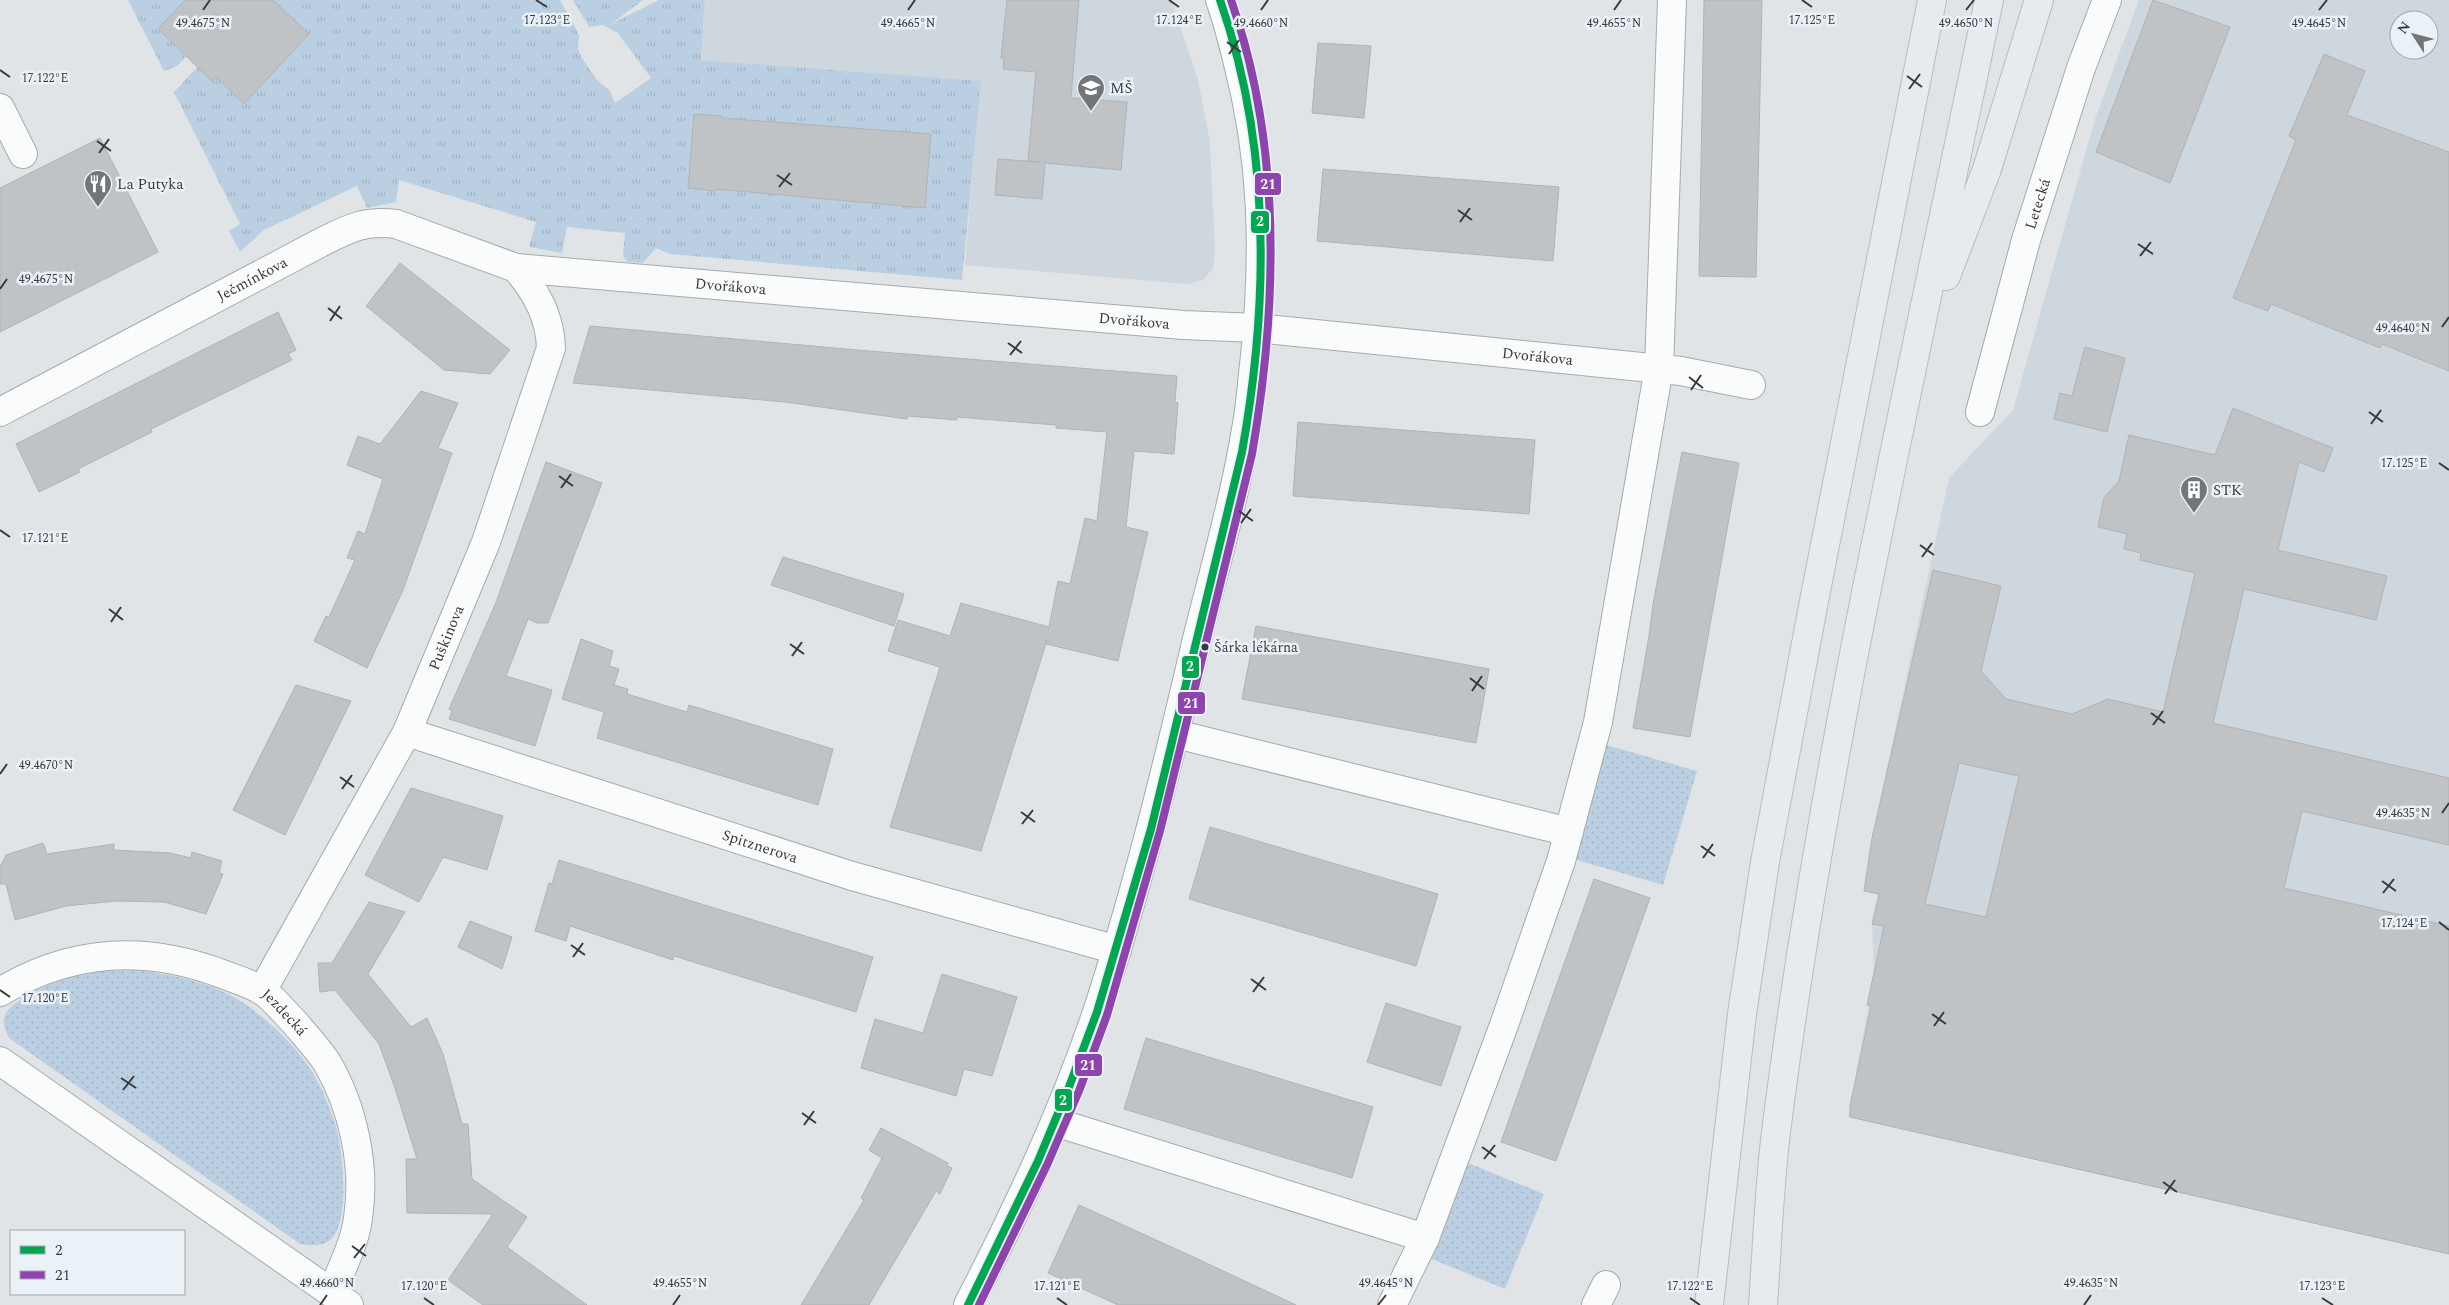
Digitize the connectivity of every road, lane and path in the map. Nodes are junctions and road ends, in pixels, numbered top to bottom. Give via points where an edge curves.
1 (1220, 0) edge
2 (1672, 0) edge
3 (1922, 0) edge
4 (1932, 0) edge
5 (1989, 0) edge
6 (2039, 0) edge
7 (2107, 0) edge
8 (1916, 84) junction
9 (0, 108) edge
10 (23, 154) dead end
11 (516, 268) junction
12 (1258, 328) junction
13 (1917, 352) junction
14 (1659, 368) junction
15 (1751, 385) dead end
16 (0, 412) edge
17 (1980, 412) dead end
18 (407, 732) junction
19 (1176, 734) junction
20 (1569, 832) junction
21 (1117, 950) junction
22 (262, 991) junction
23 (0, 992) edge
24 (0, 1061) edge
25 (1055, 1122) junction
26 (1425, 1238) junction
27 (341, 1299) edge
28 (968, 1305) edge
29 (1392, 1305) edge
30 (1709, 1305) edge
31 (1763, 1305) edge

1 - 12 street via 1254,133 1262,203
2 - 14 street
3 - 8 highway
4 - 8 highway
5 - 13 highway
6 - 13 highway via 1987,169
7 - 17 street, Letecká via 2081,68 2026,240
8 - 30 highway via 1765,862 1741,1024
9 - 10 street
11 - 12 street, Dvořákova via 1183,325
11 - 16 street, Ječmínkova via 396,224 376,221 361,225 320,243
11 - 18 street, Puškinova via 546,314 551,348 486,542
12 - 14 street, Dvořákova
12 - 19 street via 1246,431
13 - 31 highway via 1859,626 1810,892 1776,1136
14 - 15 street, Dvořákova
14 - 20 street via 1598,722
18 - 21 street, Spitznerova via 852,876
18 - 22 street, Puškinova
19 - 20 street
19 - 21 street
20 - 26 street
21 - 25 street
22 - 23 street, Jezdecká via 208,969 157,956 133,954 79,960 50,968
22 - 27 street, Jezdecká via 283,1010 325,1060 340,1086 358,1152 358,1219
24 - 27 street, Jezdecká
25 - 26 street
25 - 28 street via 1028,1187
26 - 29 street

